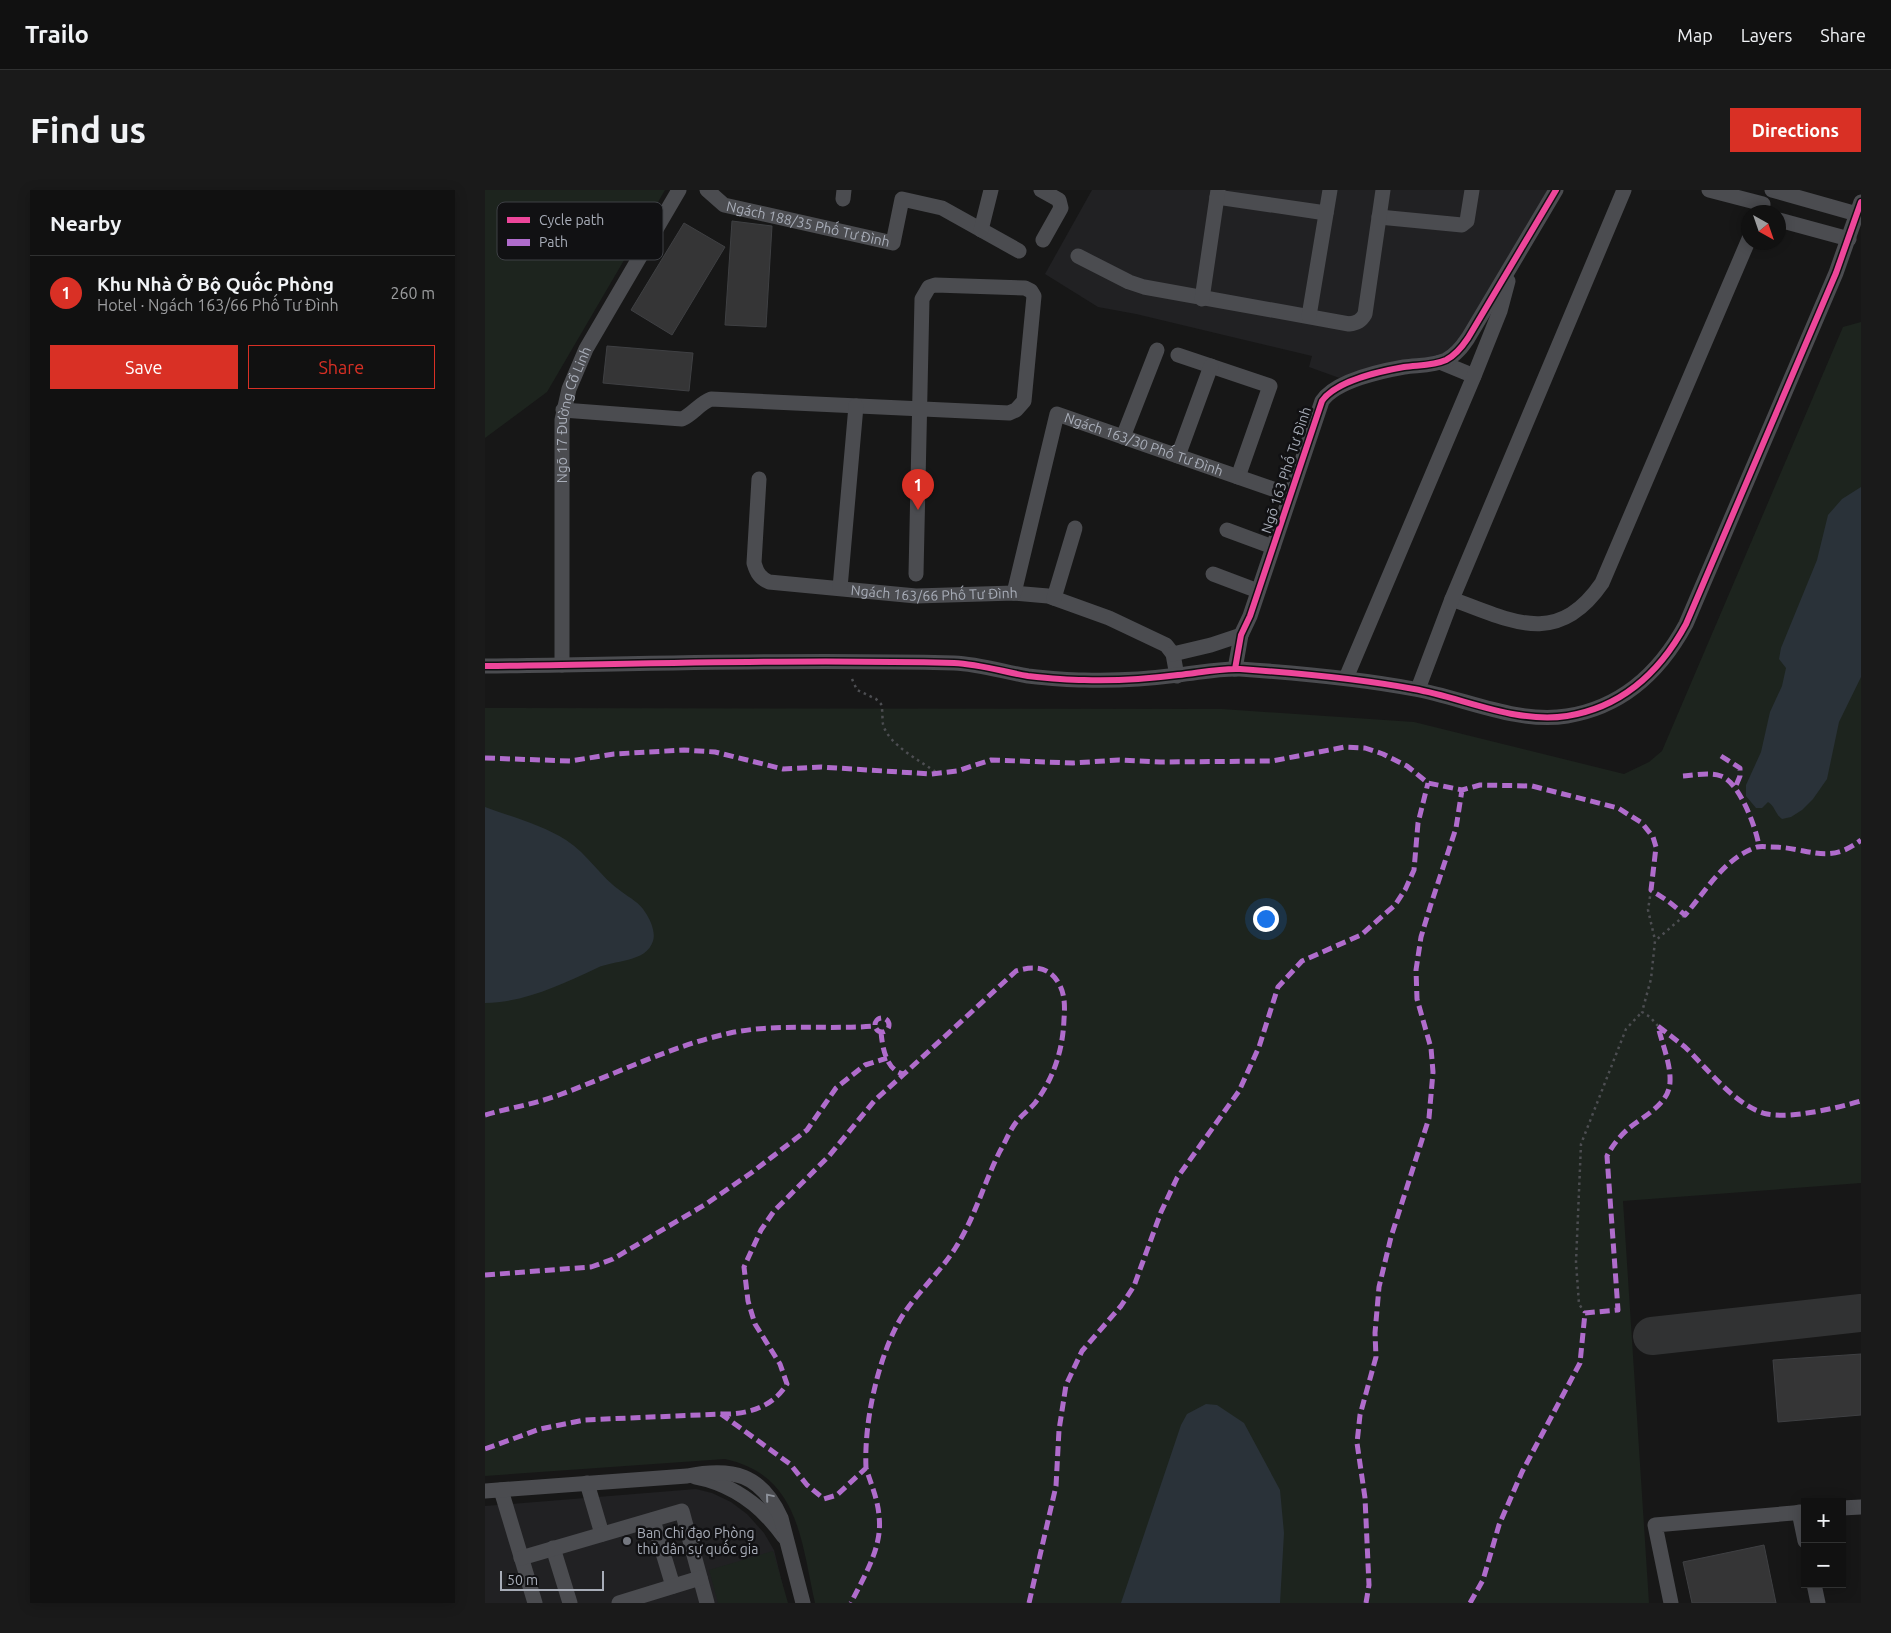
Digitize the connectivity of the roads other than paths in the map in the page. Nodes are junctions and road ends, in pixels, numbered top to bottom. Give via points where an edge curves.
1 (679, 190) edge
2 (707, 190) edge
3 (991, 190) edge
4 (1041, 190) edge
5 (1330, 190) edge
6 (1383, 190) edge
7 (1471, 190) edge
8 (1556, 190) edge
9 (1624, 190) edge
10 (1709, 190) edge
11 (1772, 190) edge
12 (1218, 194) edge
13 (1764, 202) edge
14 (1859, 208) edge
15 (1326, 213) junction
16 (663, 217) edge
17 (1379, 217) junction
18 (1786, 222) edge
19 (981, 230) junction
20 (1849, 239) junction
21 (1043, 240) dead end
22 (1744, 250) edge
23 (1019, 251) dead end
24 (1079, 256) dead end
25 (638, 260) edge
26 (1512, 264) junction
27 (1202, 299) junction
28 (1309, 316) junction
29 (1157, 350) dead end
30 (1179, 355) dead end
31 (1440, 362) junction
32 (1211, 366) junction
33 (1474, 376) junction
34 (856, 406) junction
35 (919, 407) junction
36 (563, 410) junction
37 (1123, 437) junction
38 (1178, 456) junction
39 (1238, 477) junction
40 (759, 479) dead end
41 (1290, 496) junction
42 (1075, 528) dead end
43 (1227, 530) dead end
44 (1273, 548) junction
45 (916, 574) dead end
46 (1213, 574) dead end
47 (840, 588) junction
48 (1258, 591) junction
49 (1014, 593) junction
50 (1054, 598) junction
51 (1452, 599) junction
52 (1241, 635) junction
53 (1173, 654) junction
54 (562, 665) junction
55 (485, 666) edge
56 (1235, 669) junction
57 (1177, 676) junction
58 (1346, 678) junction
59 (1417, 689) junction
60 (587, 1484) junction
61 (501, 1490) junction
62 (485, 1491) edge
63 (1861, 1507) edge
64 (1846, 1508) edge
65 (1801, 1512) edge
66 (653, 1520) junction
67 (602, 1534) junction
68 (553, 1548) junction
69 (521, 1558) junction
70 (700, 1578) junction
71 (673, 1586) junction
72 (1815, 1588) edge
73 (535, 1603) edge
74 (569, 1603) edge
75 (619, 1603) edge
76 (707, 1603) edge
77 (803, 1603) edge
78 (1671, 1603) edge
79 (1817, 1603) edge

1 - 16 street, Ngõ 17 Đường Cổ Linh
2 - 19 street, Ngách 188/35 Phố Tư Đình via 724,205 893,243 902,198 942,208
3 - 19 street
4 - 21 street via 1059,200 1061,208
5 - 15 street
6 - 17 street
7 - 17 street via 1467,221 1462,225
8 - 26 street, Ngõ 163 Phố Tư Đình
9 - 51 street
10 - 13 street
11 - 14 street
12 - 15 street
12 - 27 street
14 - 20 street
15 - 28 street
17 - 28 street via 1362,320 1349,324
18 - 20 street
19 - 23 street
20 - 59 street via 1696,600 1673,647 1659,666 1615,700 1567,716 1543,718 1521,715
22 - 51 street via 1602,583 1589,601 1573,615 1555,623 1531,624 1497,616
24 - 27 street via 1129,282
25 - 36 street, Ngõ 17 Đường Cổ Linh via 589,344
26 - 31 street, Ngõ 163 Phố Tư Đình via 1464,344
26 - 33 street via 1500,312
27 - 28 street
29 - 37 street
30 - 32 street
31 - 33 street
31 - 41 street, Ngõ 163 Phố Tư Đình via 1371,375 1329,393 1322,401
32 - 38 street
32 - 39 street via 1270,386
33 - 58 street
34 - 35 street
34 - 36 street via 711,398 682,419
34 - 47 street
35 - 35 street via 1009,412 1021,406 1035,296 1031,290 929,287 922,299
35 - 45 street
36 - 54 street, Ngõ 17 Đường Cổ Linh
37 - 38 street, Ngách 163/30 Phố Tư Đình
37 - 49 street, Ngách 163/30 Phố Tư Đình via 1057,414
38 - 39 street, Ngách 163/30 Phố Tư Đình
39 - 41 street, Ngách 163/30 Phố Tư Đình
40 - 47 street, Ngách 163/66 Phố Tư Đình via 756,571 769,582
41 - 44 street, Ngõ 163 Phố Tư Đình
42 - 50 street
43 - 44 street
44 - 48 street, Ngõ 163 Phố Tư Đình
46 - 48 street
47 - 49 street, Ngách 163/66 Phố Tư Đình via 916,596
48 - 52 street, Ngõ 163 Phố Tư Đình
49 - 50 street, Ngách 163/66 Phố Tư Đình
50 - 53 street, Ngách 163/66 Phố Tư Đình via 1109,618 1166,645
51 - 59 street
52 - 53 street
52 - 56 street, Ngõ 163 Phố Tư Đình
53 - 57 street
54 - 55 street
54 - 57 street via 959,663 1029,676 1083,680
56 - 57 street
56 - 58 street
58 - 59 street
60 - 61 street
60 - 67 street
60 - 77 street via 687,1476 716,1482 737,1492 763,1513 787,1542
61 - 62 street
61 - 69 street
63 - 64 street
65 - 78 street via 1655,1525
66 - 67 street
66 - 70 street via 682,1511
66 - 71 street
67 - 68 street
68 - 69 street
68 - 74 street
69 - 73 street
70 - 71 street
70 - 76 street
71 - 75 street
72 - 79 street

